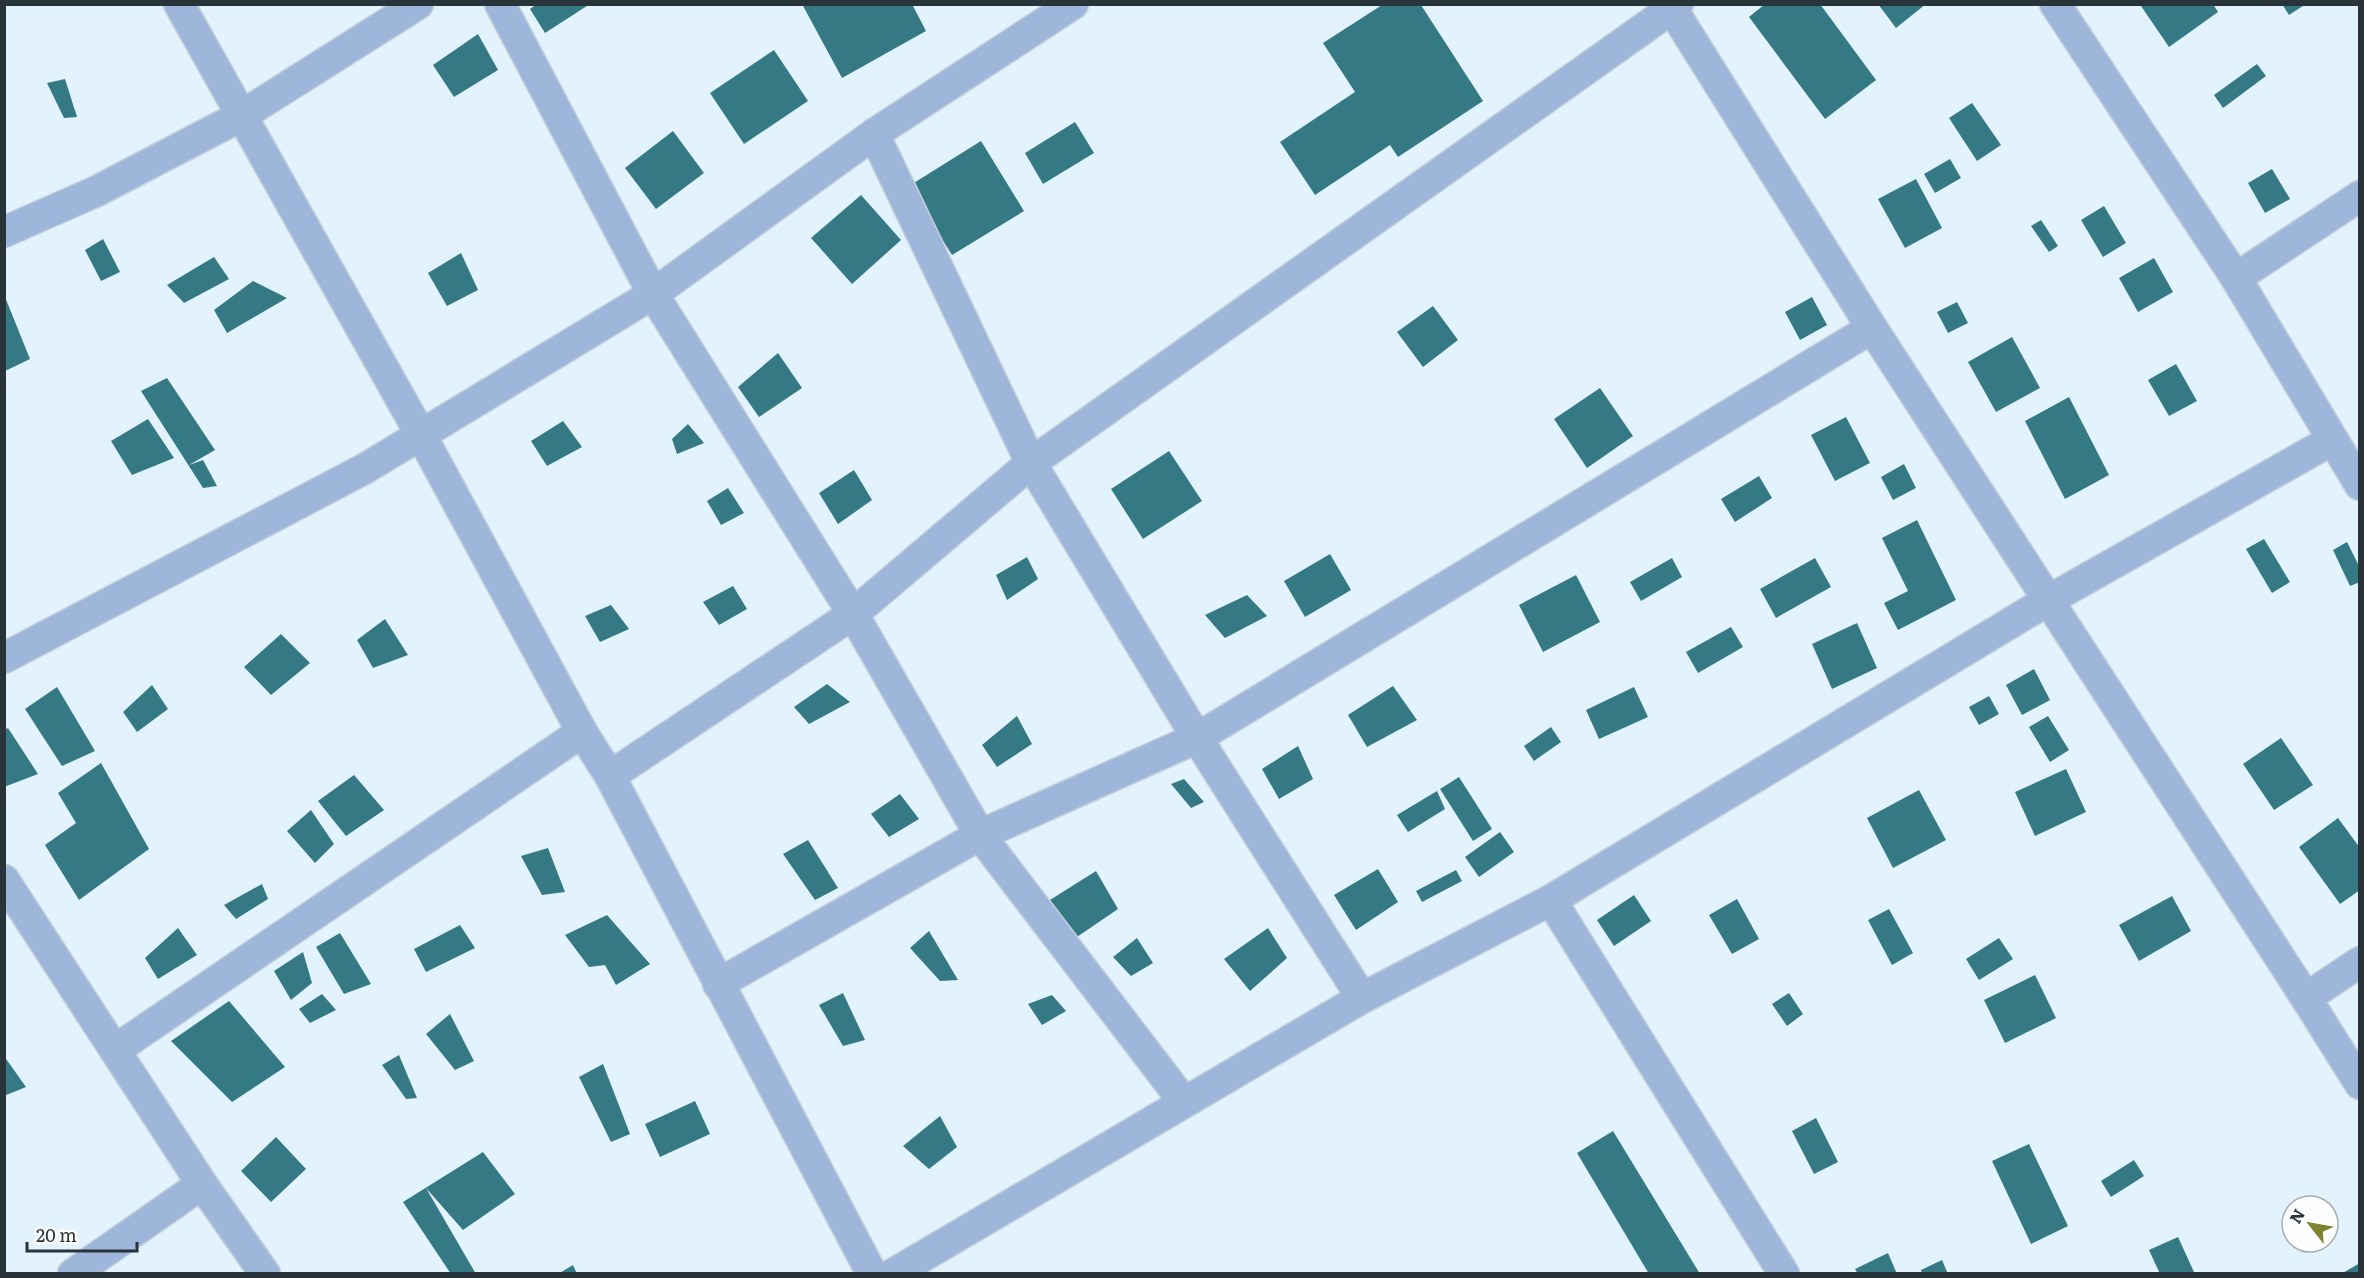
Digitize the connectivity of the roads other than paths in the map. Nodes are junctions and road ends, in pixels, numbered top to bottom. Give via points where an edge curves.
1 (178, 4) edge
2 (418, 4) edge
3 (500, 4) edge
4 (1073, 4) edge
5 (2055, 4) edge
6 (1673, 6) edge
7 (241, 116) junction
8 (874, 134) junction
9 (2360, 196) edge
10 (4, 232) edge
11 (2236, 278) junction
12 (653, 294) junction
13 (1872, 328) junction
14 (421, 435) junction
15 (2332, 440) junction
16 (1031, 463) junction
17 (2360, 485) edge
18 (2048, 601) junction
19 (853, 614) junction
20 (4, 658) edge
21 (582, 732) junction
22 (1197, 738) junction
23 (610, 776) junction
24 (980, 834) junction
25 (4, 880) edge
26 (1551, 900) junction
27 (2360, 962) edge
28 (718, 984) junction
29 (1362, 998) junction
30 (2306, 998) junction
31 (115, 1050) junction
32 (2360, 1084) edge
33 (1184, 1102) junction
34 (202, 1184) junction
35 (73, 1274) edge
36 (265, 1274) edge
37 (872, 1274) edge
38 (892, 1274) edge
39 (1785, 1274) edge

1 - 7 street
2 - 7 street
3 - 12 street
4 - 8 street
5 - 11 street
6 - 13 street
6 - 16 street
7 - 10 street via 97,191
7 - 14 street
8 - 12 street
8 - 16 street
9 - 11 street
11 - 15 street
12 - 14 street
12 - 19 street
13 - 18 street
13 - 22 street
14 - 20 street
14 - 21 street
15 - 17 street
15 - 18 street
16 - 19 street
16 - 22 street
18 - 26 street
18 - 30 street
19 - 23 street
19 - 24 street
21 - 23 street
21 - 31 street
22 - 24 street
22 - 29 street
23 - 28 street
24 - 28 street
24 - 33 street
25 - 31 street
26 - 29 street
26 - 39 street
27 - 30 street
28 - 37 street
29 - 33 street
30 - 32 street
31 - 34 street
33 - 38 street
34 - 35 street
34 - 36 street

